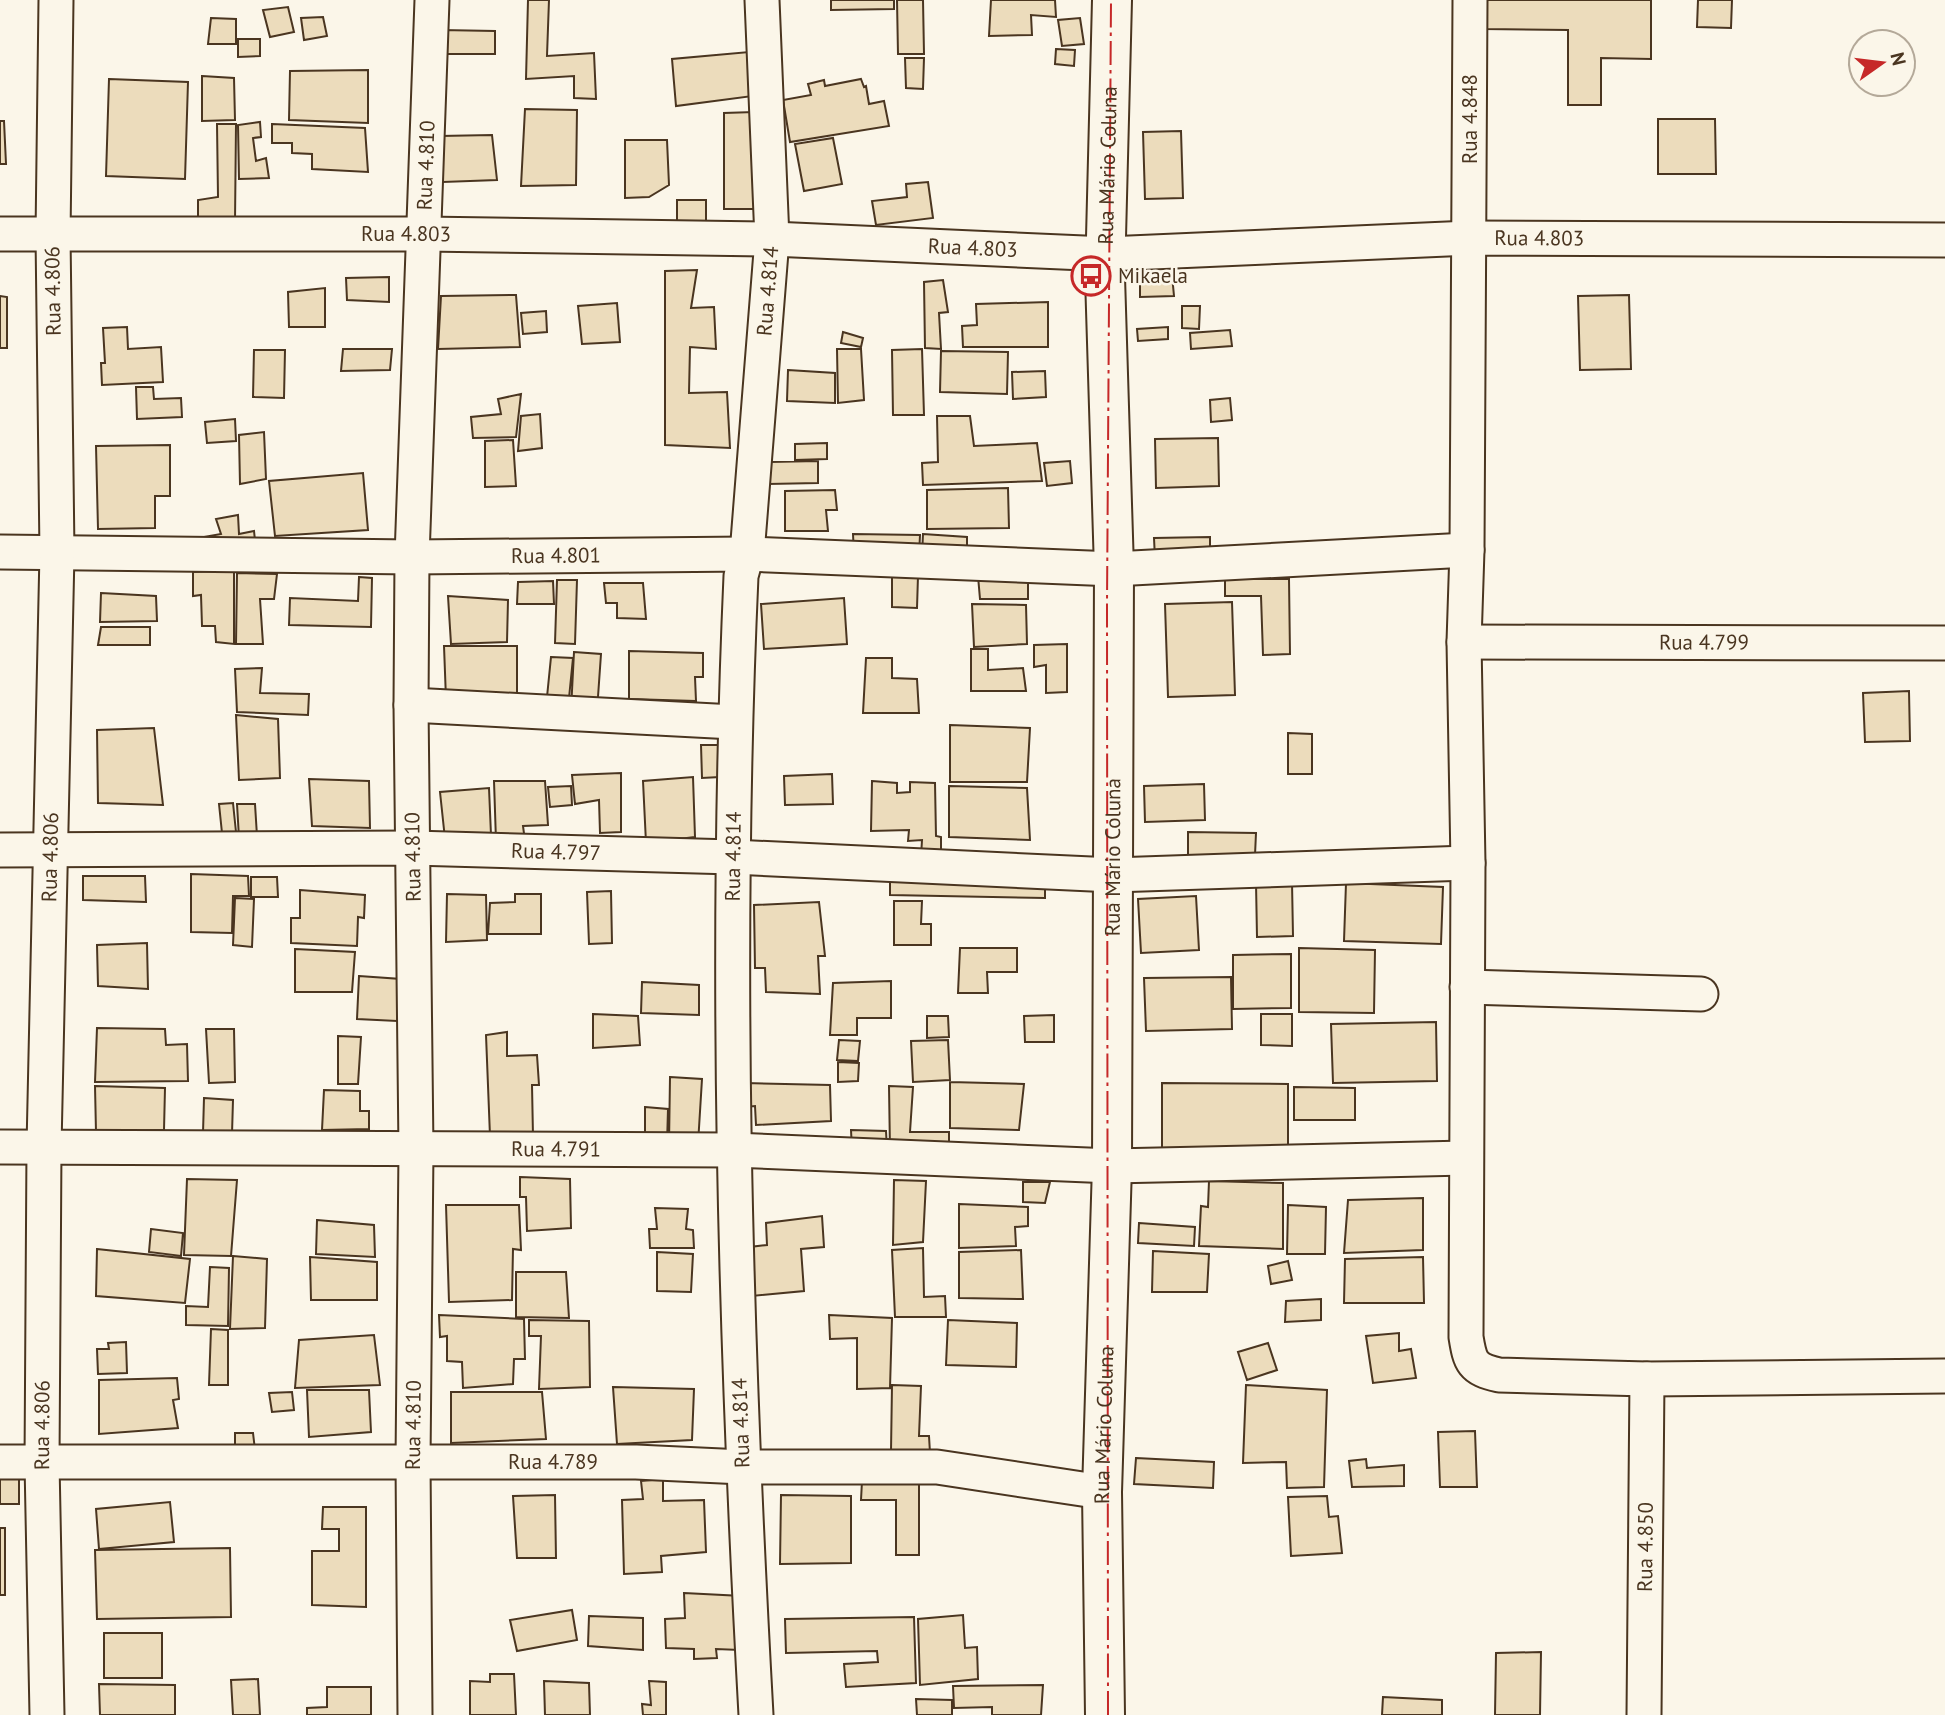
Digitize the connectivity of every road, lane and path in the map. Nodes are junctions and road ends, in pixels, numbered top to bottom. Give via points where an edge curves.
1 (56, 0) edge
2 (432, 0) edge
3 (762, 0) edge
4 (1112, 0) edge
5 (1469, 0) edge
6 (0, 234) edge
7 (53, 234) junction
8 (424, 234) junction
9 (1470, 238) junction
10 (772, 239) junction
11 (1945, 240) edge
12 (1107, 254) junction
13 (1467, 550) junction
14 (0, 552) edge
15 (57, 553) junction
16 (747, 554) junction
17 (412, 557) junction
18 (1114, 569) junction
19 (1464, 642) junction
20 (1945, 643) edge
21 (411, 705) junction
22 (734, 722) junction
23 (413, 848) junction
24 (0, 850) edge
25 (49, 850) junction
26 (733, 857) junction
27 (1468, 863) junction
28 (1113, 875) junction
29 (1467, 987) junction
30 (1701, 993) dead end
31 (0, 1147) edge
32 (44, 1147) junction
33 (416, 1150) junction
34 (733, 1150) junction
35 (1466, 1158) junction
36 (1112, 1166) junction
37 (1945, 1376) edge
38 (1647, 1379) junction
39 (413, 1461) junction
40 (0, 1462) edge
41 (42, 1463) junction
42 (743, 1467) junction
43 (1102, 1492) junction
44 (47, 1715) edge
45 (415, 1715) edge
46 (756, 1715) edge
47 (1105, 1715) edge
48 (1644, 1715) edge

1 - 7 street, Rua 4.806
2 - 8 street, Rua 4.810
3 - 10 street, Rua 4.814
4 - 12 main road, Rua Mário Coluna
5 - 9 street, Rua 4.848
6 - 7 street, Rua 4.803
7 - 8 street, Rua 4.803
7 - 15 street, Rua 4.806
8 - 10 street, Rua 4.803
8 - 17 street, Rua 4.810
9 - 11 street, Rua 4.803
9 - 12 street, Rua 4.803
9 - 13 street, Rua 4.848
10 - 12 street, Rua 4.803
10 - 16 street, Rua 4.814
12 - 18 main road, Rua Mário Coluna
13 - 18 street, Rua 4.801
13 - 19 street, Rua 4.848
14 - 15 street, Rua 4.801
15 - 17 street, Rua 4.801
15 - 25 street, Rua 4.806
16 - 17 street, Rua 4.801
16 - 18 street, Rua 4.801
16 - 22 street, Rua 4.814 via 741,576
17 - 21 street, Rua 4.810
18 - 28 main road, Rua Mário Coluna
19 - 20 street, Rua 4.799
19 - 27 street, Rua 4.848
21 - 22 street
21 - 23 street, Rua 4.810
22 - 26 street, Rua 4.814
23 - 25 street, Rua 4.797
23 - 26 street, Rua 4.797
23 - 33 street, Rua 4.810
24 - 25 street, Rua 4.797
25 - 32 street, Rua 4.806
26 - 28 street, Rua 4.797
26 - 34 street, Rua 4.814
27 - 28 street, Rua 4.797
27 - 29 street, Rua 4.848
28 - 36 main road, Rua Mário Coluna
29 - 30 street
29 - 35 street, Rua 4.848
31 - 32 street, Rua 4.791
32 - 33 street, Rua 4.791
32 - 41 street, Rua 4.806
33 - 34 street, Rua 4.791
33 - 39 street, Rua 4.810
34 - 36 street, Rua 4.791
34 - 42 street, Rua 4.814
35 - 36 street, Rua 4.791
35 - 38 street, Rua 4.848 via 1466,1337 1475,1366 1499,1375
36 - 43 main road, Rua Mário Coluna
37 - 38 street
38 - 48 street, Rua 4.850
39 - 41 street, Rua 4.789
39 - 42 street, Rua 4.789
39 - 45 street, Rua 4.810
40 - 41 street, Rua 4.789
41 - 44 street, Rua 4.806
42 - 43 street, Rua 4.789 via 937,1466
42 - 46 street, Rua 4.814
43 - 47 main road, Rua Mário Coluna

